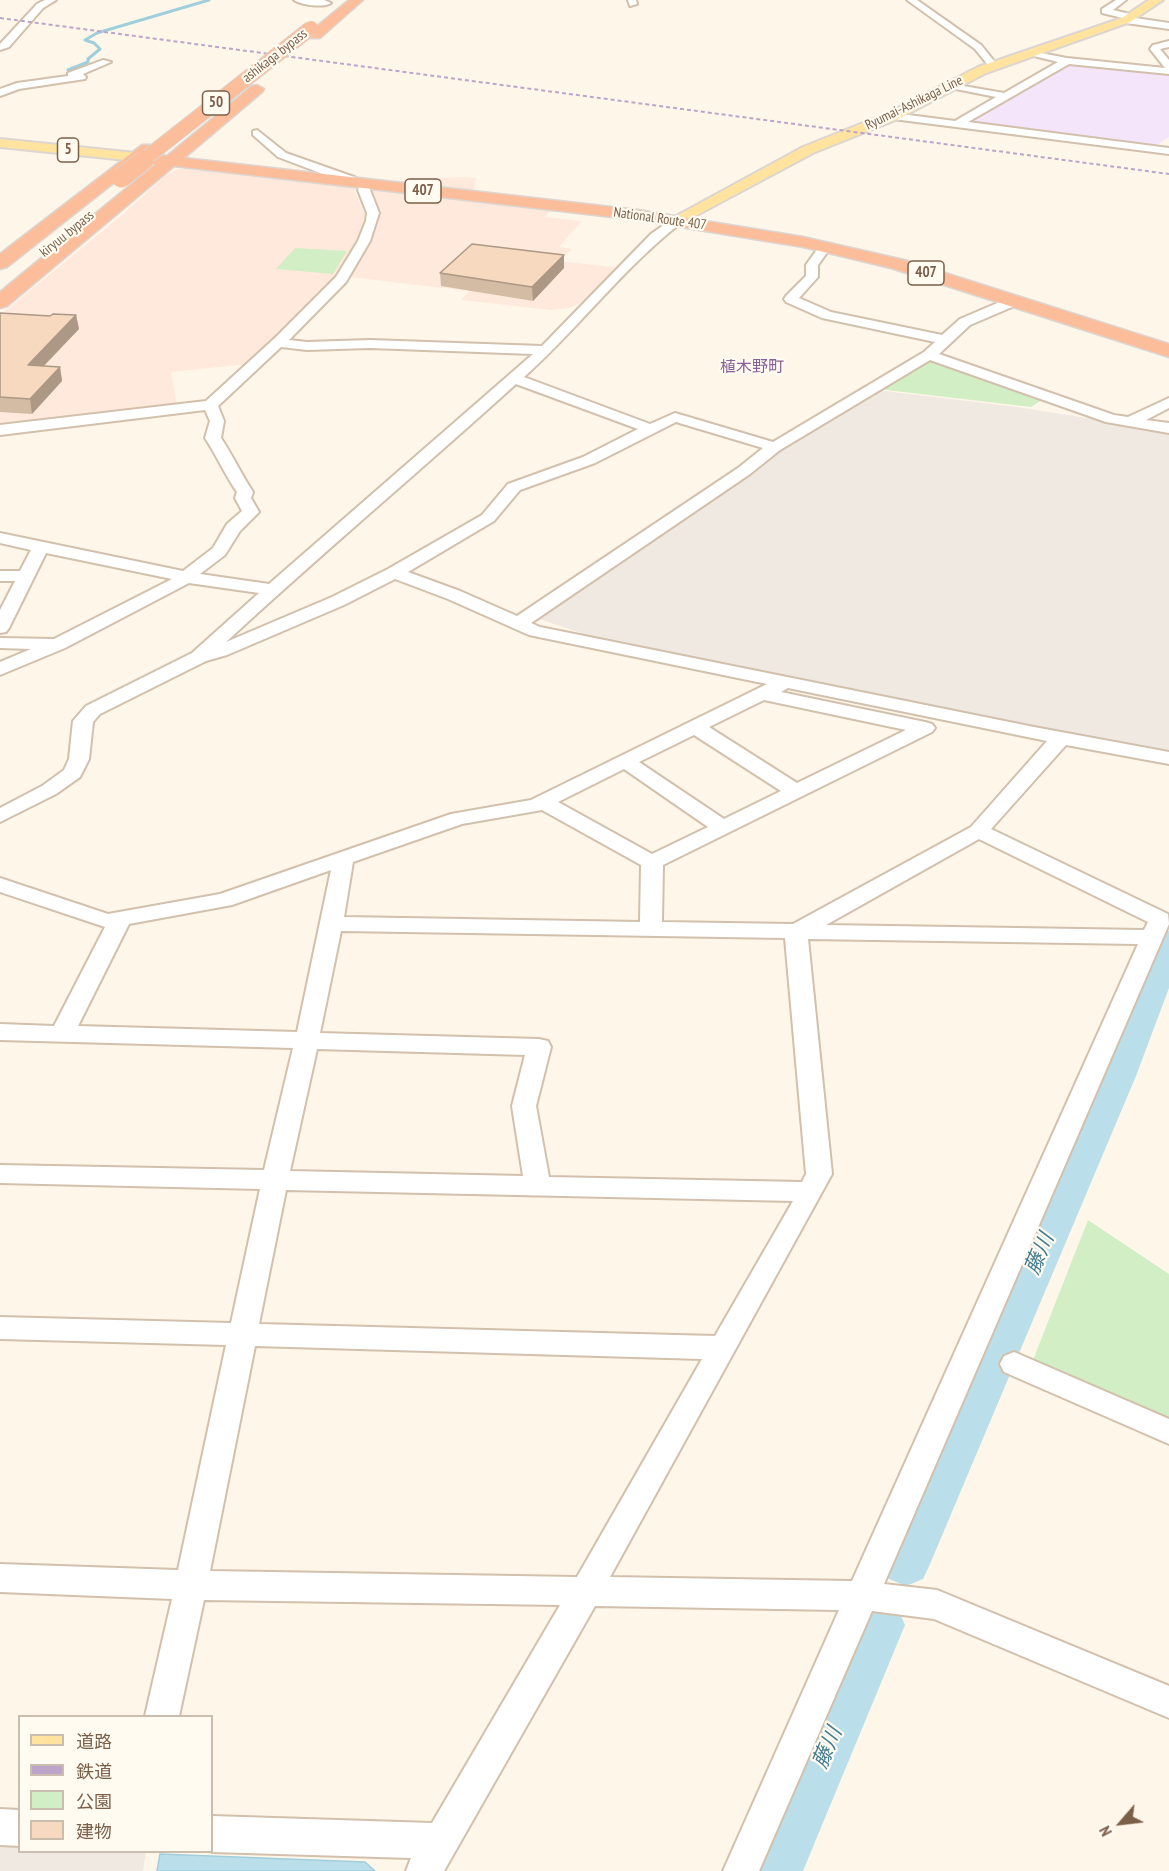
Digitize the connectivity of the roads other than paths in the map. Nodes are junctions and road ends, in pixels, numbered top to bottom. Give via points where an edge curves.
1 (52, 0) edge
2 (298, 0) edge
3 (911, 0) edge
4 (1122, 0) edge
5 (1157, 0) edge
6 (344, 3) edge
7 (1129, 18) junction
8 (1169, 26) edge
9 (313, 32) junction
10 (1169, 44) edge
11 (0, 47) edge
12 (1033, 53) junction
13 (1067, 61) junction
14 (106, 62) dead end
15 (996, 65) junction
16 (1169, 66) edge
17 (1169, 71) edge
18 (7, 77) dead end
19 (27, 78) dead end
20 (950, 85) junction
21 (0, 93) edge
22 (1006, 96) junction
23 (893, 116) junction
24 (957, 124) junction
25 (257, 133) dead end
26 (1169, 139) edge
27 (0, 143) edge
28 (1154, 150) junction
29 (1169, 151) edge
30 (136, 157) junction
31 (168, 161) junction
32 (128, 179) junction
33 (361, 184) junction
34 (677, 220) junction
35 (825, 247) junction
36 (0, 262) edge
37 (0, 275) edge
38 (0, 290) edge
39 (1014, 301) junction
40 (0, 302) edge
41 (945, 340) junction
42 (278, 343) junction
43 (546, 350) junction
44 (1169, 351) edge
45 (929, 355) junction
46 (513, 378) junction
47 (1169, 402) edge
48 (210, 405) junction
49 (1130, 422) junction
50 (1169, 428) edge
51 (651, 429) junction
52 (0, 430) edge
53 (775, 447) junction
54 (0, 538) edge
55 (41, 546) junction
56 (394, 573) junction
57 (0, 576) edge
58 (26, 576) junction
59 (185, 577) junction
60 (274, 590) junction
61 (517, 624) junction
62 (0, 628) edge
63 (0, 643) edge
64 (59, 644) junction
65 (199, 657) junction
66 (0, 669) edge
67 (788, 681) junction
68 (763, 694) junction
69 (695, 727) junction
70 (1062, 738) junction
71 (1169, 758) edge
72 (625, 761) junction
73 (795, 791) junction
74 (543, 802) junction
75 (0, 816) edge
76 (722, 827) junction
77 (978, 831) junction
78 (343, 860) junction
79 (652, 862) junction
80 (0, 885) edge
81 (120, 919) junction
82 (333, 924) junction
83 (651, 930) junction
84 (796, 932) junction
85 (1152, 937) junction
86 (0, 1032) edge
87 (62, 1034) junction
88 (307, 1039) junction
89 (0, 1174) edge
90 (276, 1179) junction
91 (537, 1185) junction
92 (811, 1192) junction
93 (0, 1329) edge
94 (243, 1334) junction
95 (723, 1348) junction
96 (1014, 1364) dead end
97 (1169, 1432) edge
98 (0, 1578) edge
99 (192, 1586) junction
100 (586, 1591) junction
101 (860, 1596) junction
102 (1169, 1702) edge
103 (162, 1715) edge
104 (0, 1827) edge
105 (18, 1828) edge
106 (213, 1834) edge
107 (432, 1856) edge
108 (741, 1871) edge

1 - 11 street via 40,6
2 - 6 street
3 - 15 street via 978,47
4 - 7 street via 1105,11
5 - 7 main road, Ryumai-Ashikaga Line
6 - 9 highway, ashikaga bypass / 50
7 - 8 street
7 - 12 main road, Ryumai-Ashikaga Line
9 - 30 highway, 50, bridge via 286,42
9 - 31 highway, 50 via 313,43
9 - 32 highway, ashikaga bypass / 50
10 - 16 street via 1155,50
12 - 13 street
12 - 15 main road, Ryumai-Ashikaga Line
13 - 17 street
13 - 22 street
14 - 21 street via 72,75 81,77 17,86
15 - 20 main road, Ryumai-Ashikaga Line
18 - 19 street
20 - 22 street
20 - 23 main road, Ryumai-Ashikaga Line
22 - 24 street
23 - 24 street
23 - 34 main road, Ryumai-Ashikaga Line via 808,150
24 - 28 street
25 - 33 street via 282,155
26 - 28 street
27 - 30 main road, 5
28 - 29 street
30 - 31 highway, National Route 407 / 407
30 - 36 highway, 50
31 - 33 highway, National Route 407 / 407
31 - 40 highway, 50
32 - 37 highway, kiryuu bypass / 50
32 - 38 highway, kiryuu bypass / 50
33 - 34 highway, National Route 407 / 407
33 - 42 street via 373,213 372,221 349,268
34 - 35 highway, National Route 407 / 407
34 - 43 street via 655,237
35 - 39 highway, National Route 407 / 407 via 897,264
35 - 41 street via 812,265 812,277 790,299 827,315
39 - 41 street via 965,322
39 - 44 highway, National Route 407 / 407
41 - 45 street
42 - 43 street
42 - 48 street
43 - 46 street
45 - 49 street via 1111,419
45 - 53 street
46 - 51 street
46 - 60 street
47 - 49 street
48 - 52 street
48 - 59 street via 217,421 213,438 245,492 243,498 251,512 233,528 219,551
49 - 50 street
51 - 53 street via 675,417
51 - 56 street via 589,460 514,488 488,518
53 - 61 street
54 - 55 street
55 - 58 street
55 - 59 street
56 - 61 street
56 - 65 street via 253,638
57 - 58 street
58 - 62 street
59 - 60 street
59 - 64 street
60 - 65 street
61 - 67 street via 535,631
63 - 64 street
64 - 66 street
65 - 75 street via 93,710 83,721 79,759 73,773
67 - 68 street
67 - 70 street
68 - 69 street
68 - 73 street via 925,728
69 - 72 street
69 - 73 street
70 - 71 street
70 - 77 street
72 - 74 street
72 - 76 street
73 - 76 street
74 - 78 street via 458,818
74 - 79 street
76 - 79 street
77 - 84 street
77 - 85 street via 1160,919
78 - 81 street via 224,900
78 - 82 street
79 - 83 street
80 - 81 street via 107,921
81 - 87 street
82 - 83 street
82 - 88 street
83 - 84 street
84 - 85 street
84 - 92 street via 819,1174
85 - 101 street
86 - 87 street
87 - 88 street
88 - 90 street
88 - 91 street via 539,1047 524,1106
89 - 90 street
90 - 91 street
90 - 94 street
91 - 92 street
92 - 95 street
93 - 94 street
94 - 95 street
94 - 99 street
95 - 100 street
96 - 97 street
98 - 99 street
99 - 100 street
99 - 103 street
100 - 101 street
100 - 107 street
101 - 102 street via 937,1605
101 - 108 street
104 - 105 street
106 - 107 street

